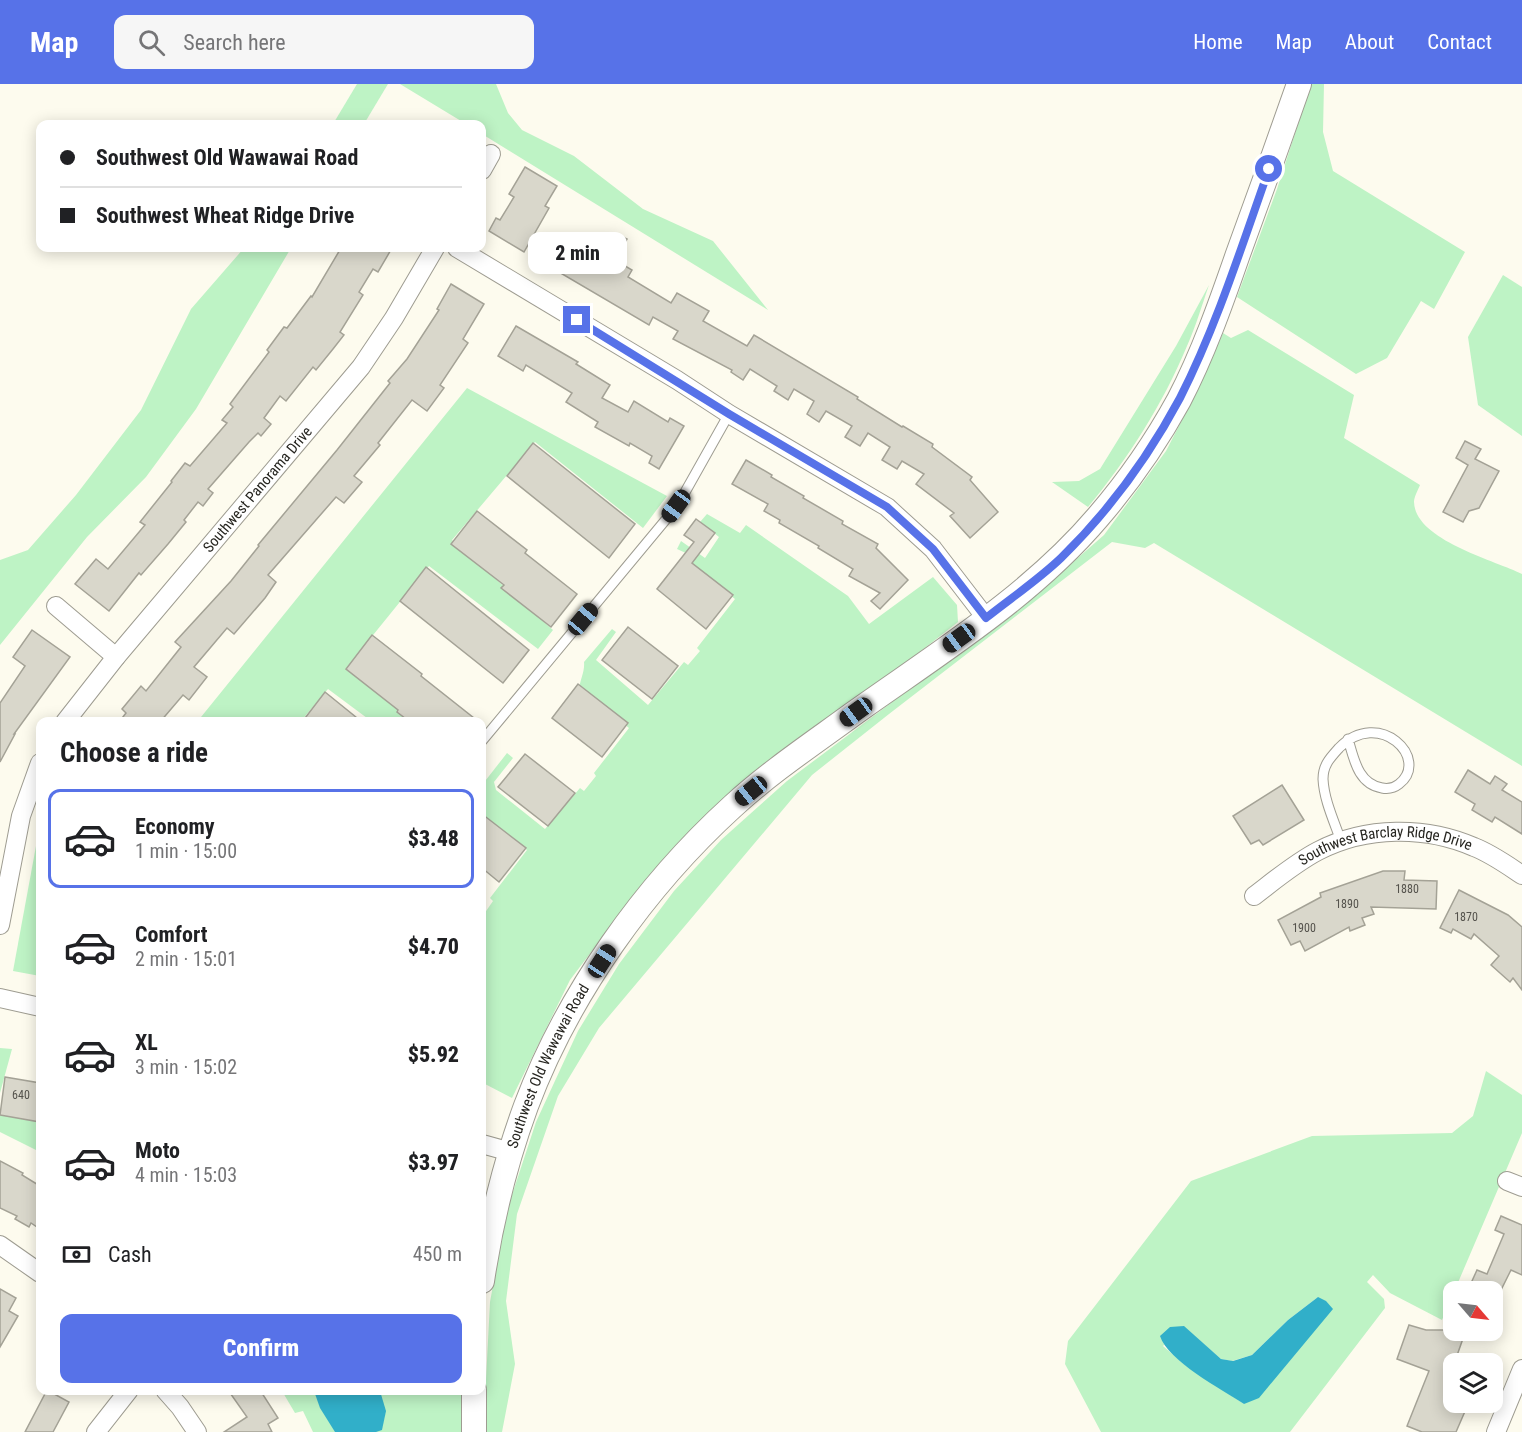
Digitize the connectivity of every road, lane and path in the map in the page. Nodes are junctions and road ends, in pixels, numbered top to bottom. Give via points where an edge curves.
1 (1299, 84) edge
2 (433, 252) edge
3 (465, 252) edge
4 (729, 414) junction
5 (56, 606) dead end
6 (986, 618) junction
7 (116, 657) junction
8 (69, 717) edge
9 (486, 736) edge
10 (1348, 739) junction
11 (36, 775) edge
12 (1341, 841) junction
13 (1522, 875) edge
14 (1254, 896) dead end
15 (0, 925) edge
16 (0, 998) edge
17 (36, 1006) edge
18 (486, 1145) edge
19 (511, 1152) junction
20 (0, 1245) edge
21 (486, 1254) edge
22 (36, 1270) edge
23 (1522, 1369) edge
24 (125, 1395) edge
25 (169, 1395) edge
26 (474, 1395) edge
27 (96, 1432) edge
28 (197, 1432) edge
29 (474, 1432) edge
30 (1496, 1432) edge

1 - 6 main road, Southwest Old Wawawai Road via 1221,303 1196,363 1162,428 1132,475 1060,558
2 - 7 street, Southwest Panorama Drive via 361,367
3 - 4 street
4 - 6 street via 887,507 933,549
4 - 9 lane via 668,517
5 - 7 street
6 - 19 main road, Southwest Old Wawawai Road via 784,764 690,848 613,943 579,996 528,1103
7 - 8 street, Southwest Panorama Drive
10 - 10 lane via 1363,732 1386,734 1400,744 1408,757 1407,774 1399,784 1387,789 1372,786 1355,764
10 - 12 lane via 1326,761 1323,778
11 - 15 street via 21,816
12 - 13 street, Southwest Barclay Ridge Drive via 1389,832 1431,834 1474,847
12 - 14 street, Southwest Barclay Ridge Drive via 1295,865
16 - 17 street
18 - 19 street
19 - 21 main road, Southwest Old Wawawai Road
20 - 22 street
23 - 30 street
24 - 27 street
25 - 28 street
26 - 29 main road

